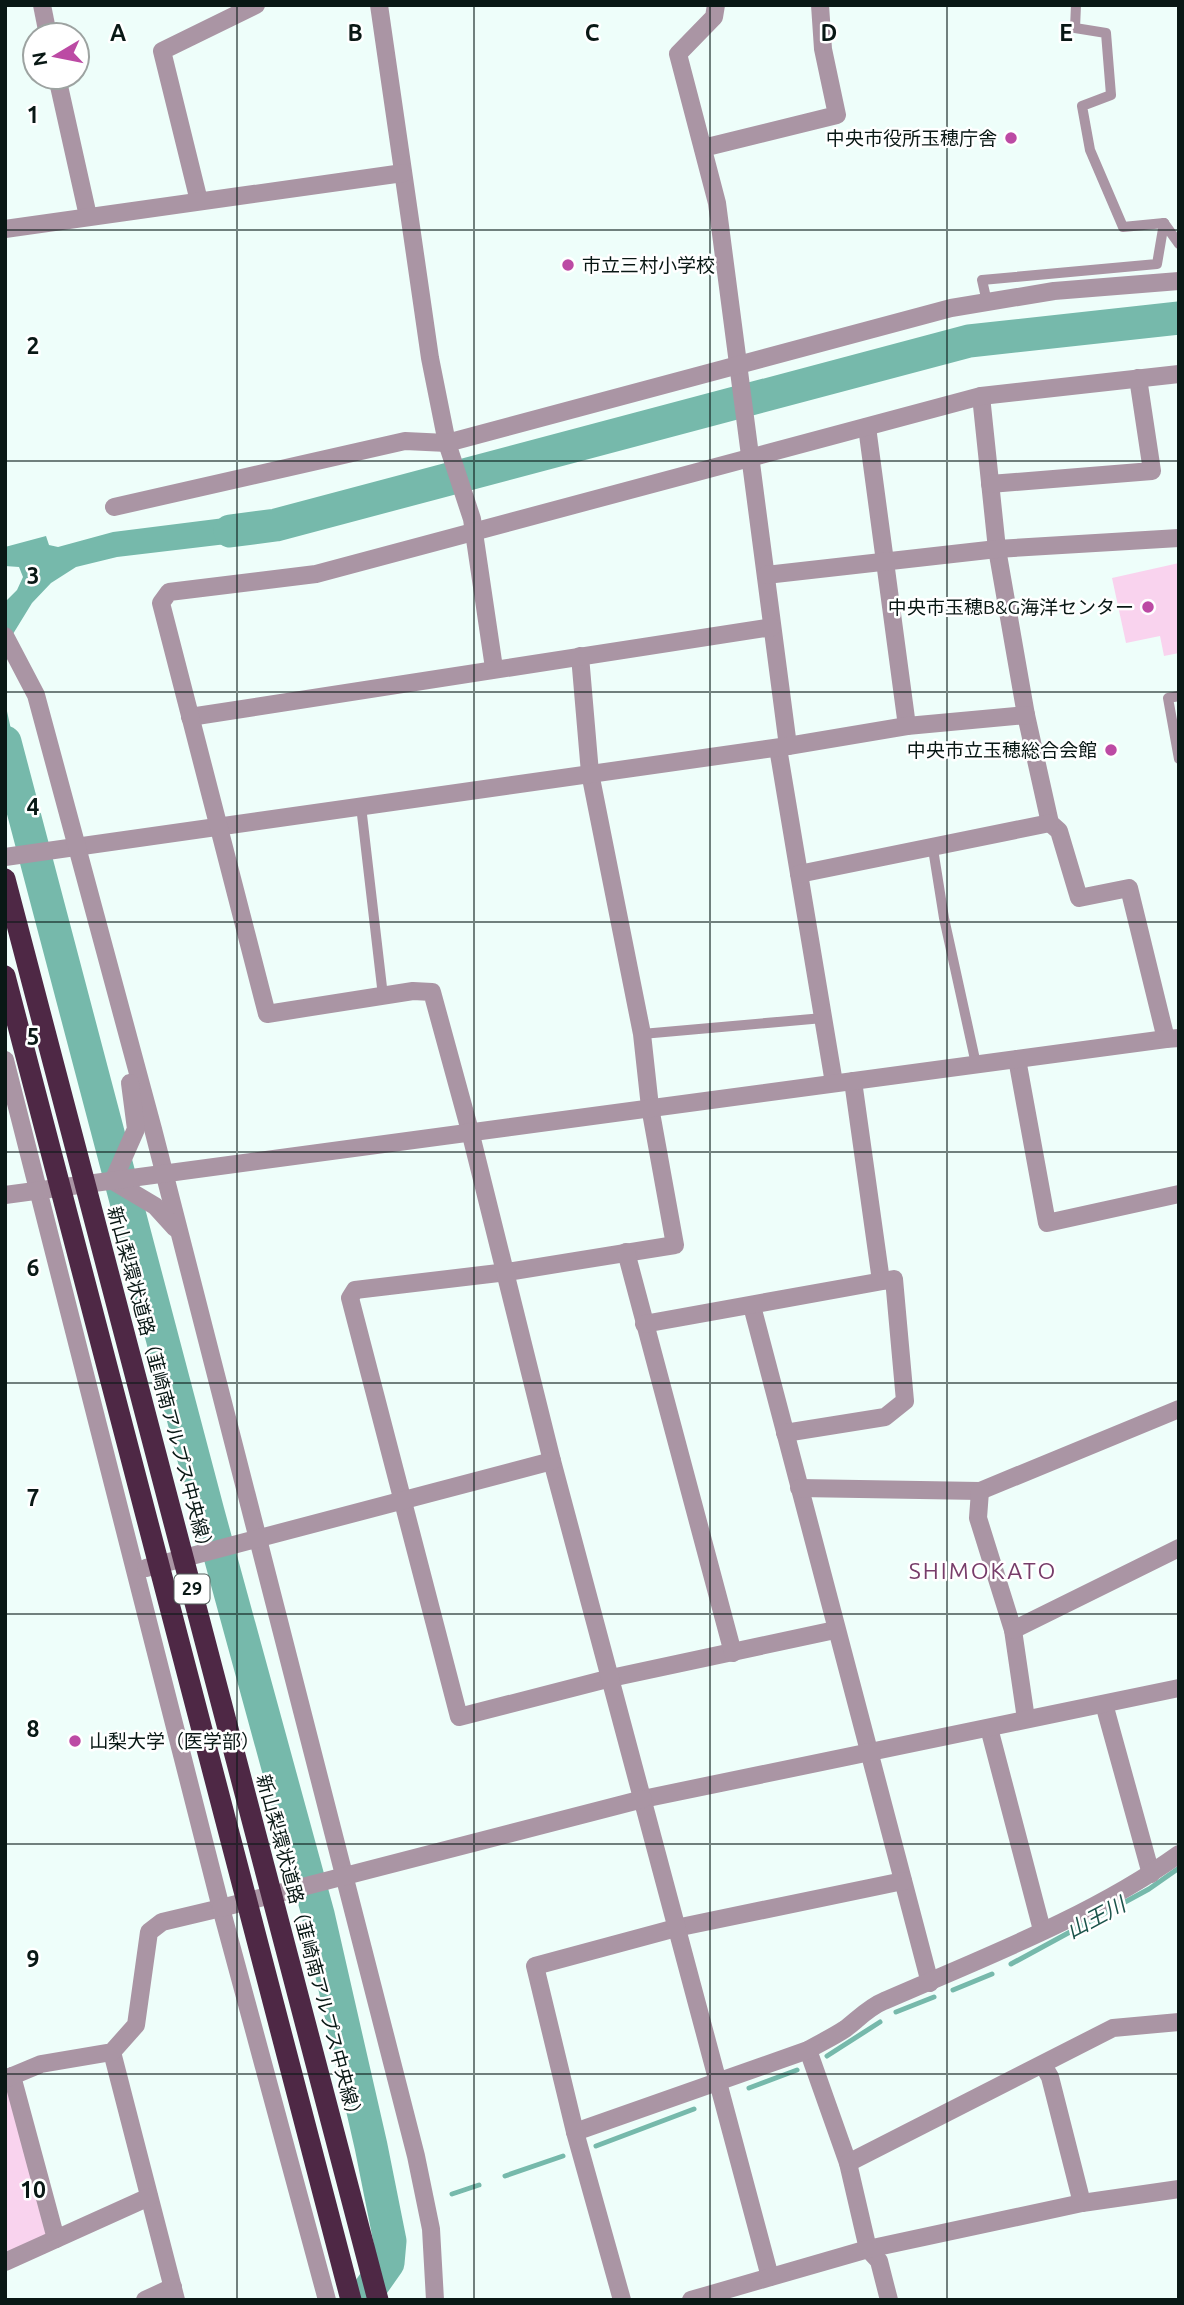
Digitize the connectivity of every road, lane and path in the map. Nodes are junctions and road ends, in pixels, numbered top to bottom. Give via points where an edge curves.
1 (256, 5) edge
2 (379, 5) edge
3 (716, 5) edge
4 (820, 5) edge
5 (1076, 5) edge
6 (60, 91) edge
7 (703, 148) junction
8 (402, 173) junction
9 (199, 201) junction
10 (88, 216) junction
11 (1164, 223) junction
12 (5, 229) edge
13 (1179, 244) edge
14 (1179, 281) edge
15 (987, 302) junction
16 (738, 364) junction
17 (1179, 373) edge
18 (1138, 378) junction
19 (981, 396) junction
20 (867, 426) junction
21 (450, 451) junction
22 (751, 458) junction
23 (990, 484) junction
24 (114, 507) dead end
25 (475, 533) junction
26 (1179, 538) edge
27 (997, 548) junction
28 (887, 559) junction
29 (766, 575) junction
30 (772, 627) junction
31 (5, 636) edge
32 (580, 656) junction
33 (494, 668) junction
34 (1179, 696) edge
35 (1026, 715) junction
36 (190, 717) junction
37 (907, 726) junction
38 (783, 747) junction
39 (1179, 759) edge
40 (590, 773) junction
41 (361, 806) junction
42 (1050, 823) junction
43 (218, 826) junction
44 (78, 846) junction
45 (933, 849) junction
46 (11, 855) edge
47 (799, 874) junction
48 (5, 879) edge
49 (5, 976) edge
50 (383, 996) junction
51 (122, 1014) junction
52 (823, 1018) junction
53 (642, 1034) junction
54 (1172, 1038) edge
55 (1017, 1059) junction
56 (5, 1060) edge
57 (976, 1064) junction
58 (844, 1082) junction
59 (650, 1107) junction
60 (470, 1131) junction
61 (25, 1132) junction
62 (164, 1174) junction
63 (103, 1182) junction
64 (137, 1187) junction
65 (40, 1190) junction
66 (1179, 1194) edge
67 (5, 1195) edge
68 (178, 1233) junction
69 (626, 1252) junction
70 (507, 1272) junction
71 (881, 1281) junction
72 (65, 1295) junction
73 (752, 1306) junction
74 (644, 1324) junction
75 (1179, 1409) edge
76 (785, 1433) junction
77 (552, 1461) junction
78 (799, 1488) junction
79 (980, 1491) junction
80 (404, 1500) junction
81 (257, 1537) junction
82 (1179, 1549) edge
83 (136, 1570) junction
84 (835, 1630) junction
85 (1013, 1630) junction
86 (733, 1653) junction
87 (611, 1678) junction
88 (1179, 1688) edge
89 (1104, 1704) junction
90 (1026, 1719) junction
91 (989, 1728) junction
92 (869, 1752) junction
93 (643, 1799) junction
94 (1179, 1854) edge
95 (1151, 1874) junction
96 (344, 1876) junction
97 (903, 1881) junction
98 (221, 1908) junction
99 (676, 1928) junction
100 (1042, 1930) junction
101 (930, 1983) junction
102 (1179, 2022) edge
103 (808, 2050) junction
104 (112, 2052) junction
105 (1043, 2065) junction
106 (9, 2078) edge
107 (719, 2083) junction
108 (577, 2137) junction
109 (848, 2163) junction
110 (1179, 2189) edge
111 (149, 2197) junction
112 (1082, 2203) junction
113 (56, 2239) junction
114 (868, 2249) junction
115 (5, 2262) edge
116 (770, 2277) junction
117 (174, 2293) edge
118 (145, 2300) edge
119 (327, 2300) edge
120 (351, 2300) edge
121 (378, 2300) edge
122 (435, 2300) edge
123 (622, 2300) edge
124 (691, 2300) edge
125 (889, 2300) edge

1 - 9 street via 162,51
2 - 8 street
3 - 7 street via 714,17 678,54
4 - 7 street via 823,49 837,115
5 - 11 lane via 1076,28 1106,33 1111,95 1082,106 1090,150 1123,227
6 - 10 street
7 - 16 street via 717,203
8 - 9 street
8 - 21 street
9 - 10 street
10 - 12 street
11 - 13 lane
11 - 15 lane via 1157,264 982,280
14 - 15 street via 1054,291
15 - 16 street
16 - 21 street
16 - 22 street
17 - 18 street
18 - 19 street
18 - 23 street via 1152,471
19 - 20 street
19 - 23 street
20 - 22 street
20 - 28 street
21 - 24 street via 405,441
21 - 25 street
22 - 25 street
22 - 29 street
23 - 27 street
25 - 33 street
25 - 36 street via 316,574 169,592 160,603
26 - 27 street
27 - 28 street
27 - 35 street
28 - 29 street
28 - 37 street
29 - 30 street
30 - 32 street
30 - 38 street
31 - 44 street via 31,682
32 - 33 street
32 - 40 street
33 - 36 street
34 - 39 lane via 1168,698
35 - 37 street
35 - 42 street
36 - 43 street
37 - 38 street
38 - 40 street
38 - 47 street
40 - 41 street
40 - 53 street
41 - 43 street
41 - 50 lane
42 - 45 street
42 - 54 street via 1059,831 1079,898 1129,888
43 - 44 street
43 - 50 street via 267,1013
44 - 46 street
44 - 51 street
45 - 47 street
45 - 57 lane
47 - 52 street
48 - 121 highway, 新山梨環状道路（韮崎南アルプス中央線） / 29, bridge
49 - 120 highway, 29, bridge
50 - 60 street via 432,992
51 - 62 street
51 - 63 street via 135,1129 128,1150
52 - 53 lane
52 - 58 street
53 - 59 street
54 - 55 street
55 - 57 street
55 - 66 street via 1047,1223
56 - 61 street
57 - 58 street
58 - 59 street
58 - 71 street
59 - 60 street
59 - 69 street via 675,1245
60 - 62 street
60 - 70 street
61 - 63 street via 60,1164
61 - 65 street
62 - 64 street
62 - 68 street
63 - 64 street
63 - 65 street
63 - 72 street via 66,1239
64 - 68 street
65 - 67 street
65 - 72 street
68 - 81 street
69 - 70 street
69 - 74 street
70 - 77 street
70 - 80 street via 355,1290 350,1298
71 - 73 street
71 - 76 street via 894,1279 905,1401 885,1417
72 - 83 street
73 - 74 street
73 - 76 street
74 - 86 street
75 - 79 street
76 - 78 street
77 - 80 street
77 - 87 street
78 - 79 street
78 - 84 street
79 - 85 street via 978,1518
80 - 81 street
80 - 87 street via 460,1717
81 - 83 street
81 - 96 street
82 - 85 street
83 - 98 street
84 - 86 street
84 - 92 street
85 - 90 street
86 - 87 street
87 - 93 street
88 - 89 street
89 - 90 street
89 - 95 street
90 - 91 street
91 - 92 street
91 - 100 street
92 - 93 street
92 - 97 street
93 - 96 street
93 - 99 street
94 - 95 street
95 - 100 street
96 - 98 street
96 - 122 street via 424,2193
97 - 99 street
97 - 101 street
98 - 104 street via 162,1922 149,1932 136,2025
98 - 119 street
99 - 107 street
99 - 108 street via 535,1966
100 - 101 street
101 - 103 street via 880,2003
102 - 105 street via 1113,2028
103 - 107 street
103 - 109 street
104 - 106 street via 41,2064
104 - 111 street
105 - 109 street
105 - 112 street
106 - 113 street
107 - 108 street
107 - 116 street
108 - 123 street
109 - 114 street
110 - 112 street
111 - 113 street
111 - 117 street
112 - 114 street
113 - 115 street
114 - 116 street
114 - 125 street via 879,2261
116 - 124 street
117 - 118 street

